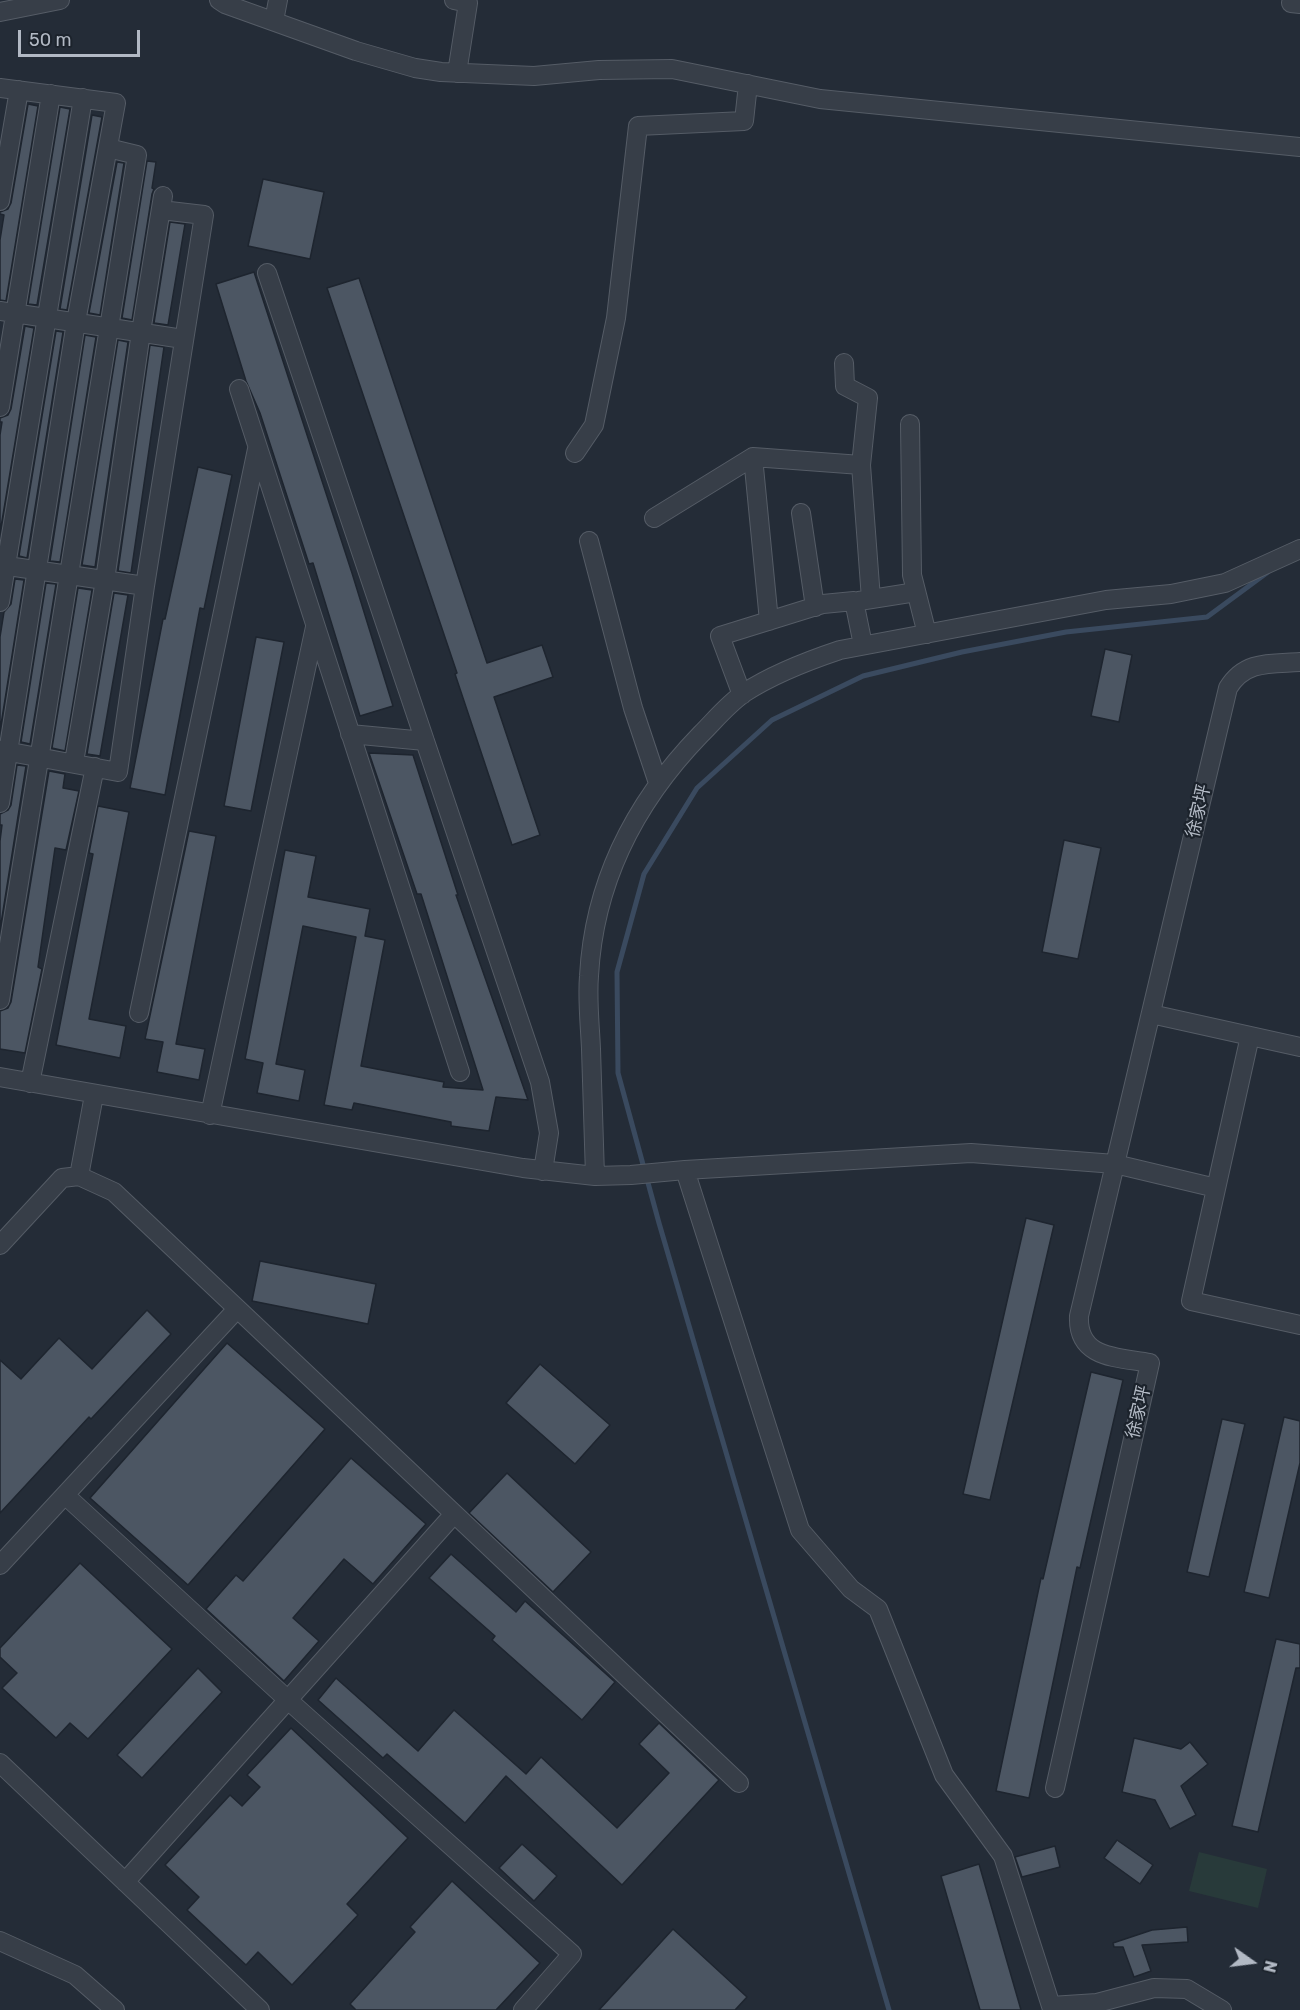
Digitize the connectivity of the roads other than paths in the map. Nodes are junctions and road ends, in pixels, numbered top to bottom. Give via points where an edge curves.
1 (60, 0) edge
2 (219, 0) edge
3 (278, 0) edge
4 (454, 0) edge
5 (0, 12) edge
6 (274, 21) junction
7 (457, 73) junction
8 (748, 84) junction
9 (0, 88) edge
10 (19, 90) junction
11 (51, 94) junction
12 (83, 98) junction
13 (1300, 147) edge
14 (108, 148) junction
15 (0, 201) edge
16 (267, 273) dead end
17 (8, 312) edge
18 (46, 318) junction
19 (76, 322) junction
20 (107, 327) junction
21 (141, 332) junction
22 (183, 339) junction
23 (844, 363) dead end
24 (238, 389) dead end
25 (0, 407) edge
26 (910, 424) dead end
27 (258, 448) junction
28 (575, 453) dead end
29 (753, 457) junction
30 (861, 465) junction
31 (801, 513) dead end
32 (654, 518) dead end
33 (589, 541) dead end
34 (1300, 549) edge
35 (3, 565) edge
36 (38, 571) junction
37 (69, 575) junction
38 (105, 580) junction
39 (145, 586) junction
40 (916, 592) junction
41 (862, 600) junction
42 (0, 602) edge
43 (815, 607) junction
44 (768, 621) junction
45 (315, 627) junction
46 (927, 634) junction
47 (864, 645) junction
48 (1300, 662) edge
49 (742, 694) junction
50 (350, 734) junction
51 (425, 741) junction
52 (4, 751) edge
53 (40, 757) junction
54 (74, 762) junction
55 (94, 767) junction
56 (658, 783) junction
57 (0, 803) edge
58 (0, 1000) edge
59 (139, 1013) dead end
60 (1151, 1014) junction
61 (1250, 1036) junction
62 (1300, 1047) edge
63 (460, 1071) dead end
64 (0, 1077) edge
65 (30, 1083) junction
66 (94, 1095) junction
67 (210, 1115) junction
68 (1115, 1164) junction
69 (685, 1170) junction
70 (543, 1171) junction
71 (78, 1176) junction
72 (596, 1176) junction
73 (1216, 1188) junction
74 (0, 1245) edge
75 (237, 1309) junction
76 (1300, 1325) edge
77 (65, 1495) junction
78 (454, 1514) junction
79 (0, 1565) edge
80 (288, 1700) junction
81 (0, 1763) edge
82 (739, 1783) dead end
83 (1055, 1788) dead end
84 (125, 1882) junction
85 (0, 1941) edge
86 (115, 2010) edge
87 (260, 2010) edge
88 (523, 2010) edge
89 (1222, 2010) edge

1 - 5 street
2 - 6 street
3 - 6 street
4 - 7 street via 468,3
6 - 7 street via 415,68
7 - 8 street via 534,76 672,69
8 - 13 street via 820,99
8 - 28 street via 744,121 638,126 616,318 594,424
9 - 10 street
10 - 11 street
10 - 15 street
11 - 12 street
11 - 17 street
12 - 14 street via 116,103
12 - 18 street
14 - 19 street
14 - 20 street via 136,154
16 - 51 street
17 - 18 street
17 - 25 street
18 - 19 street
18 - 35 street
19 - 20 street
19 - 36 street
20 - 21 street
20 - 37 street
21 - 22 street
21 - 22 street via 162,203 204,215
21 - 38 street
22 - 39 street
23 - 30 street via 845,386 868,398
24 - 27 street
26 - 40 street via 912,575
27 - 45 street
27 - 59 street
29 - 30 street
29 - 32 street
29 - 44 street
30 - 41 street
31 - 43 street
33 - 56 street via 633,708
34 - 46 street via 1225,584 1095,602
35 - 36 street
35 - 42 street
36 - 37 street
36 - 52 street
37 - 38 street
37 - 53 street
38 - 39 street
38 - 54 street
39 - 55 street via 118,772
40 - 41 street
40 - 46 street
41 - 43 street
41 - 47 street
43 - 44 street
44 - 49 street via 720,636
45 - 50 street
45 - 67 street
46 - 47 street
47 - 49 street via 816,658
48 - 60 street, 徐家坪 via 1253,666 1234,678 1228,688
49 - 56 street
50 - 51 street
50 - 63 street
51 - 70 street via 540,1082 549,1133
52 - 53 street
52 - 57 street
53 - 54 street
53 - 58 street
54 - 55 street
55 - 65 street
56 - 72 street via 615,860 592,946 588,1005
60 - 61 street
60 - 68 street, 徐家坪
61 - 62 street
61 - 73 street
64 - 65 street
65 - 66 street
66 - 67 street
66 - 71 street
67 - 70 street
68 - 69 street via 970,1153
68 - 73 street
68 - 83 street, 徐家坪 via 1079,1326 1087,1345 1096,1352 1150,1363
69 - 72 street
69 - 89 street via 800,1530 851,1589 878,1609 944,1775 1003,1856 1051,2006 1097,2003 1154,1989 1187,1989
70 - 72 street
71 - 74 street via 62,1178
71 - 75 street via 114,1192
73 - 76 street via 1191,1301
75 - 77 street
75 - 78 street
77 - 79 street
77 - 80 street
78 - 80 street
78 - 82 street
80 - 84 street
80 - 88 street via 573,1954
81 - 84 street
84 - 87 street
85 - 86 street via 75,1975

